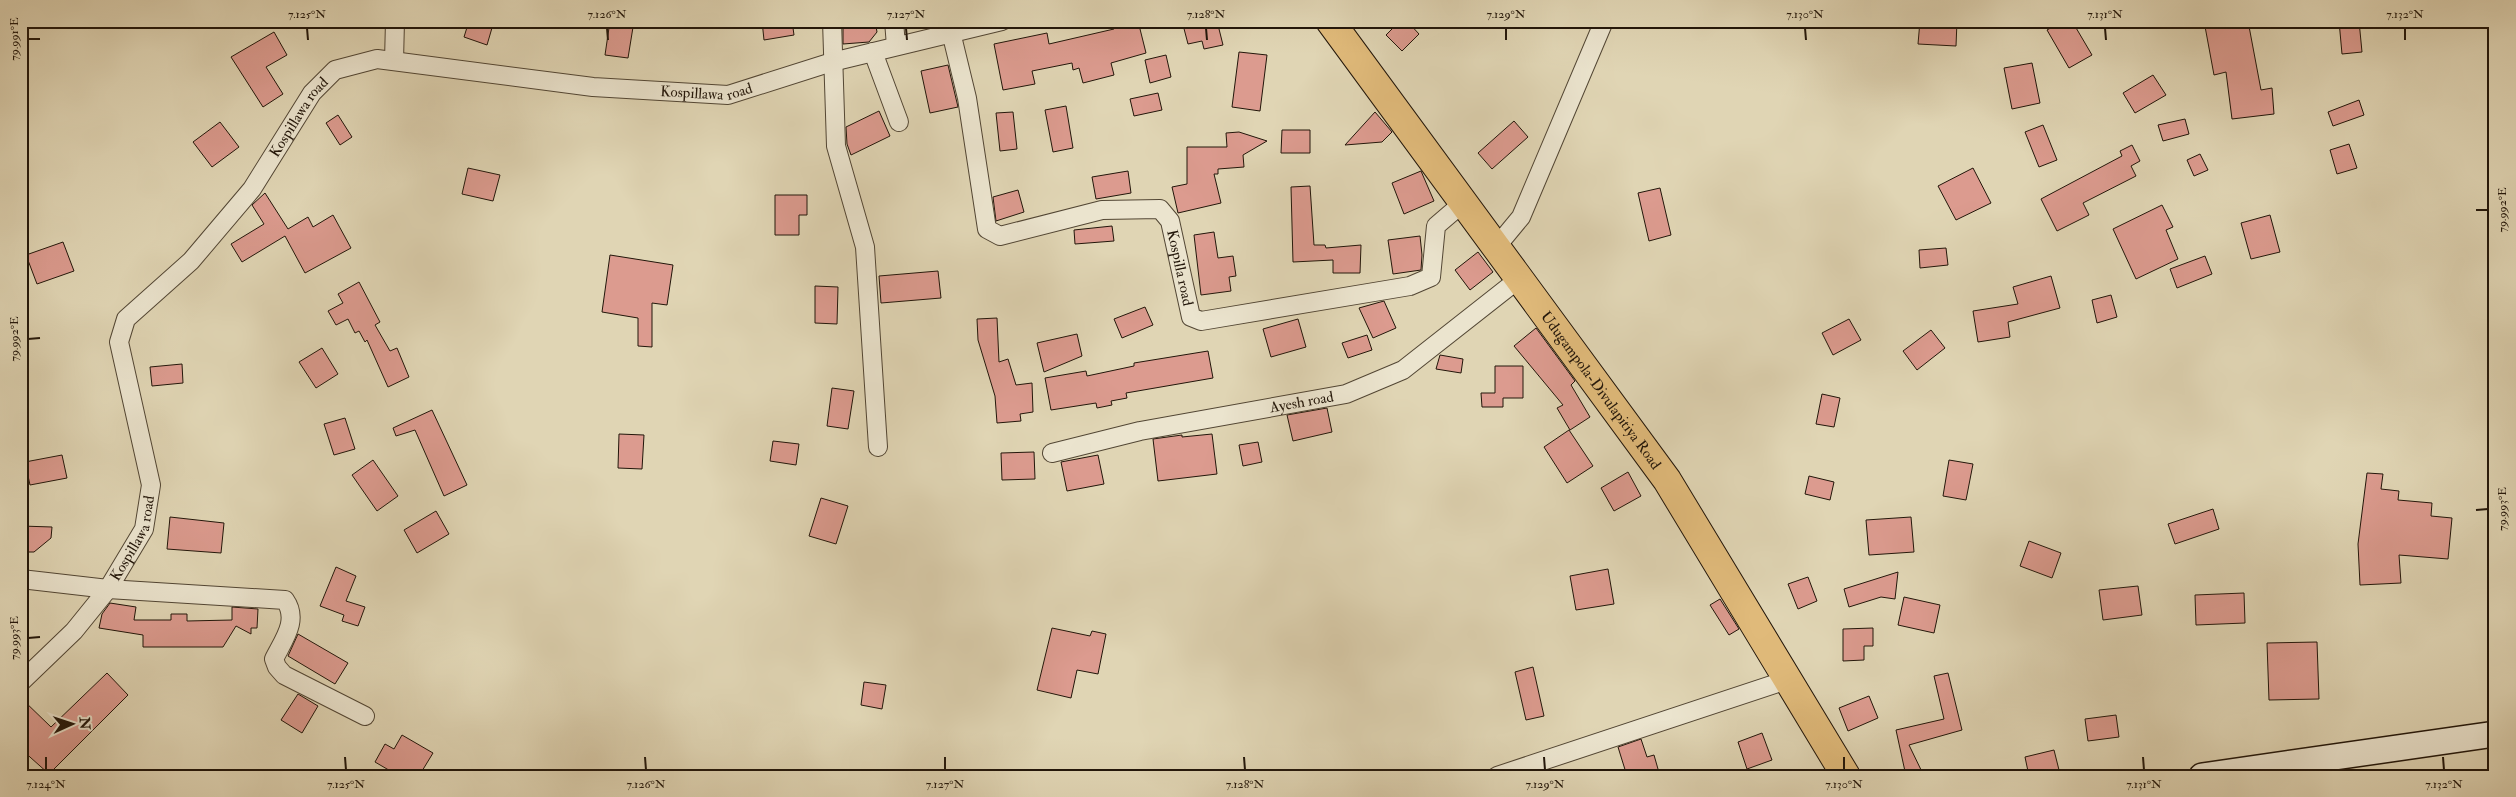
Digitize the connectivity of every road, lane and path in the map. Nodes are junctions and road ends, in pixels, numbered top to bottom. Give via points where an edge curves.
1 (395, 21) edge
2 (832, 21) edge
3 (894, 21) edge
4 (1002, 21) edge
5 (1330, 21) edge
6 (1604, 21) edge
7 (951, 32) junction
8 (896, 46) junction
9 (873, 52) junction
10 (394, 61) junction
11 (832, 62) junction
12 (899, 122) dead end
13 (1464, 202) junction
14 (1496, 246) junction
15 (1520, 278) junction
16 (878, 447) dead end
17 (1052, 453) dead end
18 (21, 579) edge
19 (108, 589) junction
20 (1786, 680) junction
21 (21, 682) edge
22 (366, 716) dead end
23 (2495, 734) edge
24 (1497, 776) edge
25 (1846, 776) edge
26 (2202, 776) edge

1 - 10 street
2 - 11 street
3 - 8 street
4 - 7 street, Kospillawa road
5 - 13 main road, Udugampola-Divulapitiya Road
6 - 14 street via 1520,217
7 - 8 street, Kospillawa road
7 - 13 street, Kospilla road via 967,98 986,229 1000,236 1102,210 1160,209 1170,221 1191,316 1202,321 1410,286 1431,277 1436,226
8 - 9 street, Kospillawa road
9 - 11 street, Kospillawa road
9 - 12 street
10 - 11 street, Kospillawa road via 593,87 728,95
10 - 19 street, Kospillawa road via 378,59 335,70 312,93 252,190 191,261 126,319 119,342 151,485 144,528
11 - 16 street via 836,146 865,247
13 - 14 main road, Udugampola-Divulapitiya Road
14 - 15 main road, Udugampola-Divulapitiya Road
15 - 17 street, Ayesh road via 1403,370 1346,394 1140,430
15 - 20 main road, Udugampola-Divulapitiya Road via 1667,480
18 - 19 street
19 - 21 street, Kospillawa road via 74,631
19 - 22 street via 285,600 291,608 292,622 274,659 277,667 284,675
20 - 24 street
20 - 25 main road, Udugampola-Divulapitiya Road
23 - 26 street

